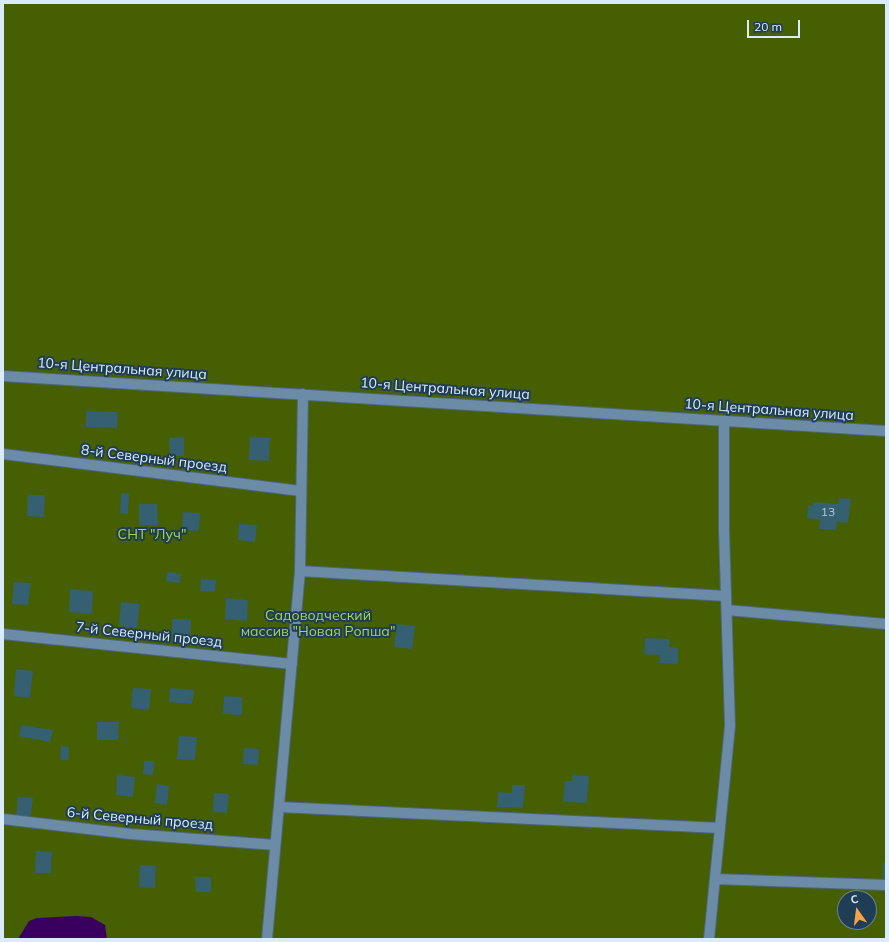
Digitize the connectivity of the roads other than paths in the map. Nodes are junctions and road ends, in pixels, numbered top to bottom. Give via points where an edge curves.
1 (3, 376) edge
2 (303, 394) junction
3 (724, 421) junction
4 (886, 431) edge
5 (3, 454) edge
6 (301, 492) junction
7 (300, 571) junction
8 (726, 596) junction
9 (727, 610) junction
10 (886, 624) edge
11 (3, 634) edge
12 (292, 664) junction
13 (279, 807) junction
14 (3, 819) edge
15 (720, 828) junction
16 (275, 845) junction
17 (715, 879) junction
18 (886, 886) edge
19 (267, 939) edge
20 (709, 939) edge

1 - 2 street, 10-я Центральная улица
2 - 3 street, 10-я Центральная улица
2 - 6 street
3 - 4 street, 10-я Центральная улица
3 - 8 street
5 - 6 street, 8-й Северный проезд
6 - 7 street
7 - 8 street
7 - 12 street
8 - 9 street
9 - 10 street
9 - 15 street via 730,726
11 - 12 street, 7-й Северный проезд
12 - 13 street
13 - 15 street
13 - 16 street
14 - 16 street, 6-й Северный проезд via 131,834
15 - 17 street
16 - 19 street
17 - 18 street
17 - 20 street

